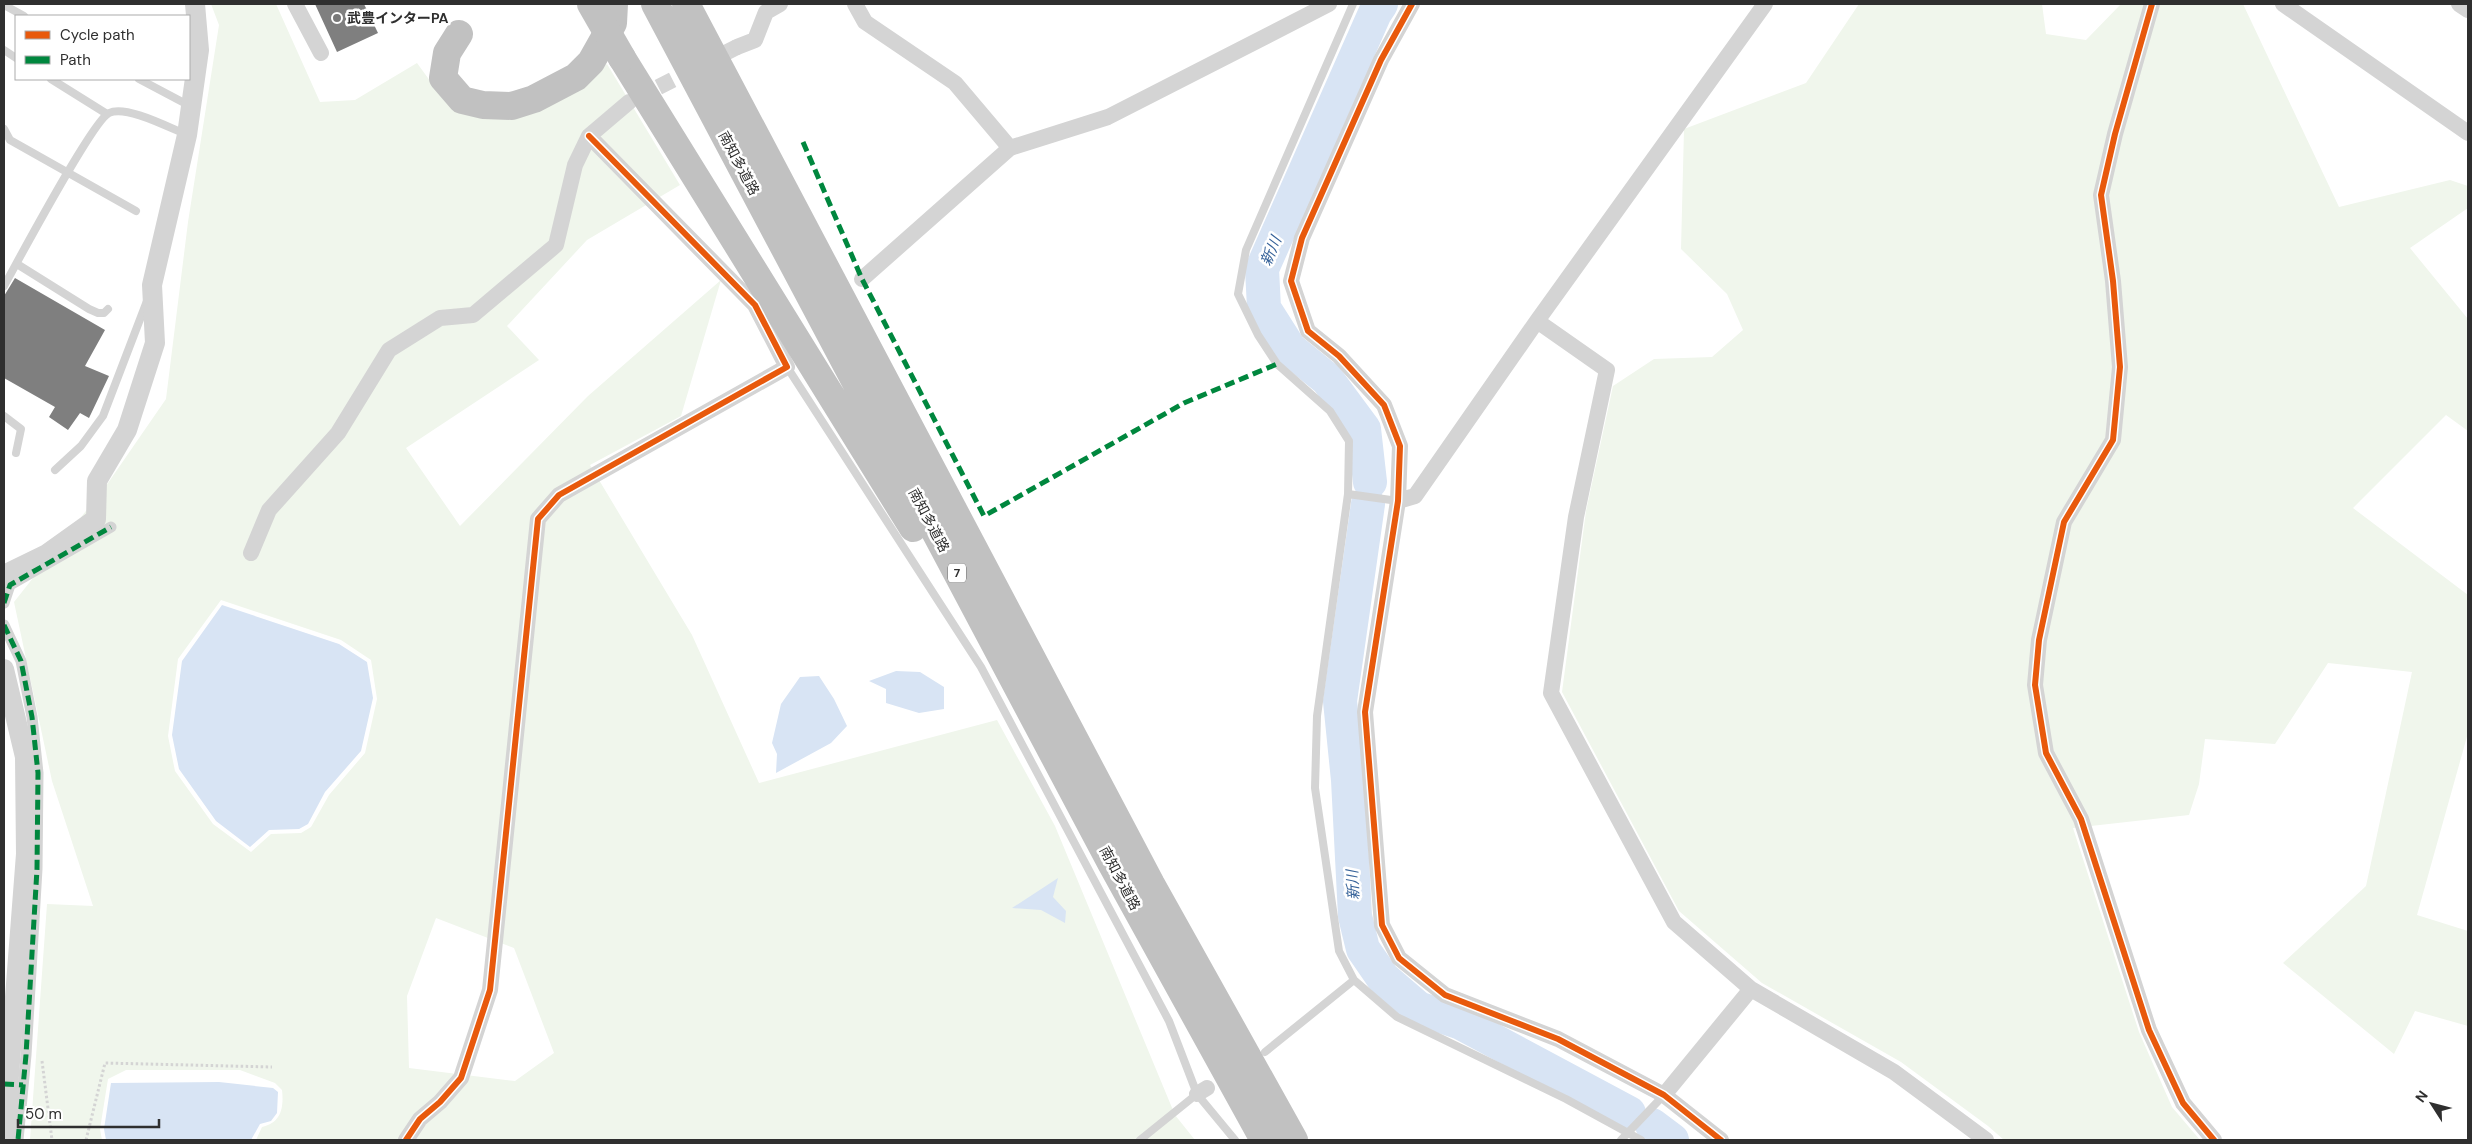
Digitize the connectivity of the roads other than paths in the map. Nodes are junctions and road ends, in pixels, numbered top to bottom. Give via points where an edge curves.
1 (195, 4) edge
2 (295, 4) edge
3 (591, 4) edge
4 (614, 4) edge
5 (655, 4) edge
6 (686, 4) edge
7 (780, 4) edge
8 (854, 4) edge
9 (1328, 4) edge
10 (1353, 4) edge
11 (1412, 4) edge
12 (1765, 4) edge
13 (2152, 4) edge
14 (2283, 4) edge
15 (2459, 4) edge
16 (4, 5) edge
17 (2468, 10) edge
18 (22, 15) edge
19 (458, 34) dead end
20 (737, 47) tunnel mouth
21 (4, 50) edge
22 (321, 53) dead end
23 (15, 57) edge
24 (53, 80) edge
25 (141, 80) edge
26 (629, 102) tunnel mouth
27 (191, 107) junction
28 (107, 114) junction
29 (4, 129) edge
30 (2468, 133) edge
31 (187, 135) junction
32 (590, 136) junction
33 (1010, 148) junction
34 (68, 173) junction
35 (136, 211) dead end
36 (16, 264) junction
37 (862, 279) dead end
38 (152, 285) junction
39 (4, 286) edge
40 (108, 309) dead end
41 (1537, 321) junction
42 (787, 367) junction
43 (4, 416) edge
44 (16, 453) dead end
45 (55, 470) dead end
46 (1348, 494) junction
47 (1398, 500) junction
48 (112, 527) dead end
49 (251, 553) dead end
50 (4, 575) edge
51 (4, 601) edge
52 (4, 625) edge
53 (991, 635) junction
54 (4, 669) edge
55 (1354, 980) junction
56 (1751, 989) junction
57 (1265, 1052) dead end
58 (12, 1085) edge
59 (1202, 1091) junction
60 (1664, 1095) junction
61 (1630, 1133) junction
62 (4, 1140) edge
63 (18, 1140) edge
64 (406, 1140) edge
65 (1140, 1140) edge
66 (1235, 1140) edge
67 (1264, 1140) edge
68 (1294, 1140) edge
69 (1621, 1140) edge
70 (1642, 1140) edge
71 (1721, 1140) edge
72 (1986, 1140) edge
73 (2214, 1140) edge

1 - 27 street via 199,50
2 - 22 street
3 - 53 highway, bridge via 928,552 975,626
4 - 19 highway via 613,23 590,62 576,77 534,99 512,106 462,100 443,78 447,53
5 - 53 highway, 南知多道路 / 7
6 - 68 highway, 南知多道路 / 7 via 1151,884
7 - 20 street via 766,12 755,40
8 - 33 street via 865,22 955,83
9 - 33 street via 1108,117
10 - 46 lane via 1246,250 1238,294 1277,364 1330,410 1349,441
11 - 47 street via 1381,60 1302,238 1291,281 1308,331 1338,356 1384,405 1400,446
12 - 41 street
13 - 73 street via 2101,195 2114,281 2120,367 2113,440 2064,522 2039,640 2036,685 2046,753 2081,820 2149,1030 2183,1103
14 - 30 street
15 - 17 street
16 - 18 lane
21 - 23 lane
24 - 28 lane
25 - 27 lane
26 - 32 street
27 - 31 street
28 - 31 lane via 116,111 138,115
28 - 34 lane
29 - 34 lane via 10,140
31 - 38 street
32 - 42 street via 755,305
32 - 49 street via 575,165 556,244 473,315 440,318 389,350 338,433 268,510
33 - 37 street
34 - 35 lane
34 - 36 lane
36 - 39 lane
36 - 40 lane via 89,309 104,313
38 - 45 lane via 103,416 81,446
38 - 50 street via 155,343 127,430 97,481 96,519 48,554
41 - 47 street via 1415,496
41 - 56 street via 1607,370 1576,517 1551,693 1674,922
42 - 59 lane via 981,667 1169,1021
42 - 64 street via 559,495 538,519 490,990 461,1078 420,1119
43 - 44 lane via 21,429
46 - 47 lane
46 - 55 lane via 1317,716 1315,788 1339,951
47 - 60 street via 1365,712 1382,925 1399,958 1446,995 1558,1039
48 - 51 street via 10,585
52 - 58 street via 21,661 38,773 37,869 26,1055
53 - 67 highway, 南知多道路 / 7 via 1111,863
54 - 58 street via 25,757 26,854
55 - 57 lane
55 - 61 lane via 1397,1017
56 - 60 street
56 - 72 street via 1894,1072
58 - 62 street
58 - 63 street
59 - 65 lane
59 - 66 lane
60 - 61 lane
60 - 71 street
61 - 69 lane
61 - 70 lane

